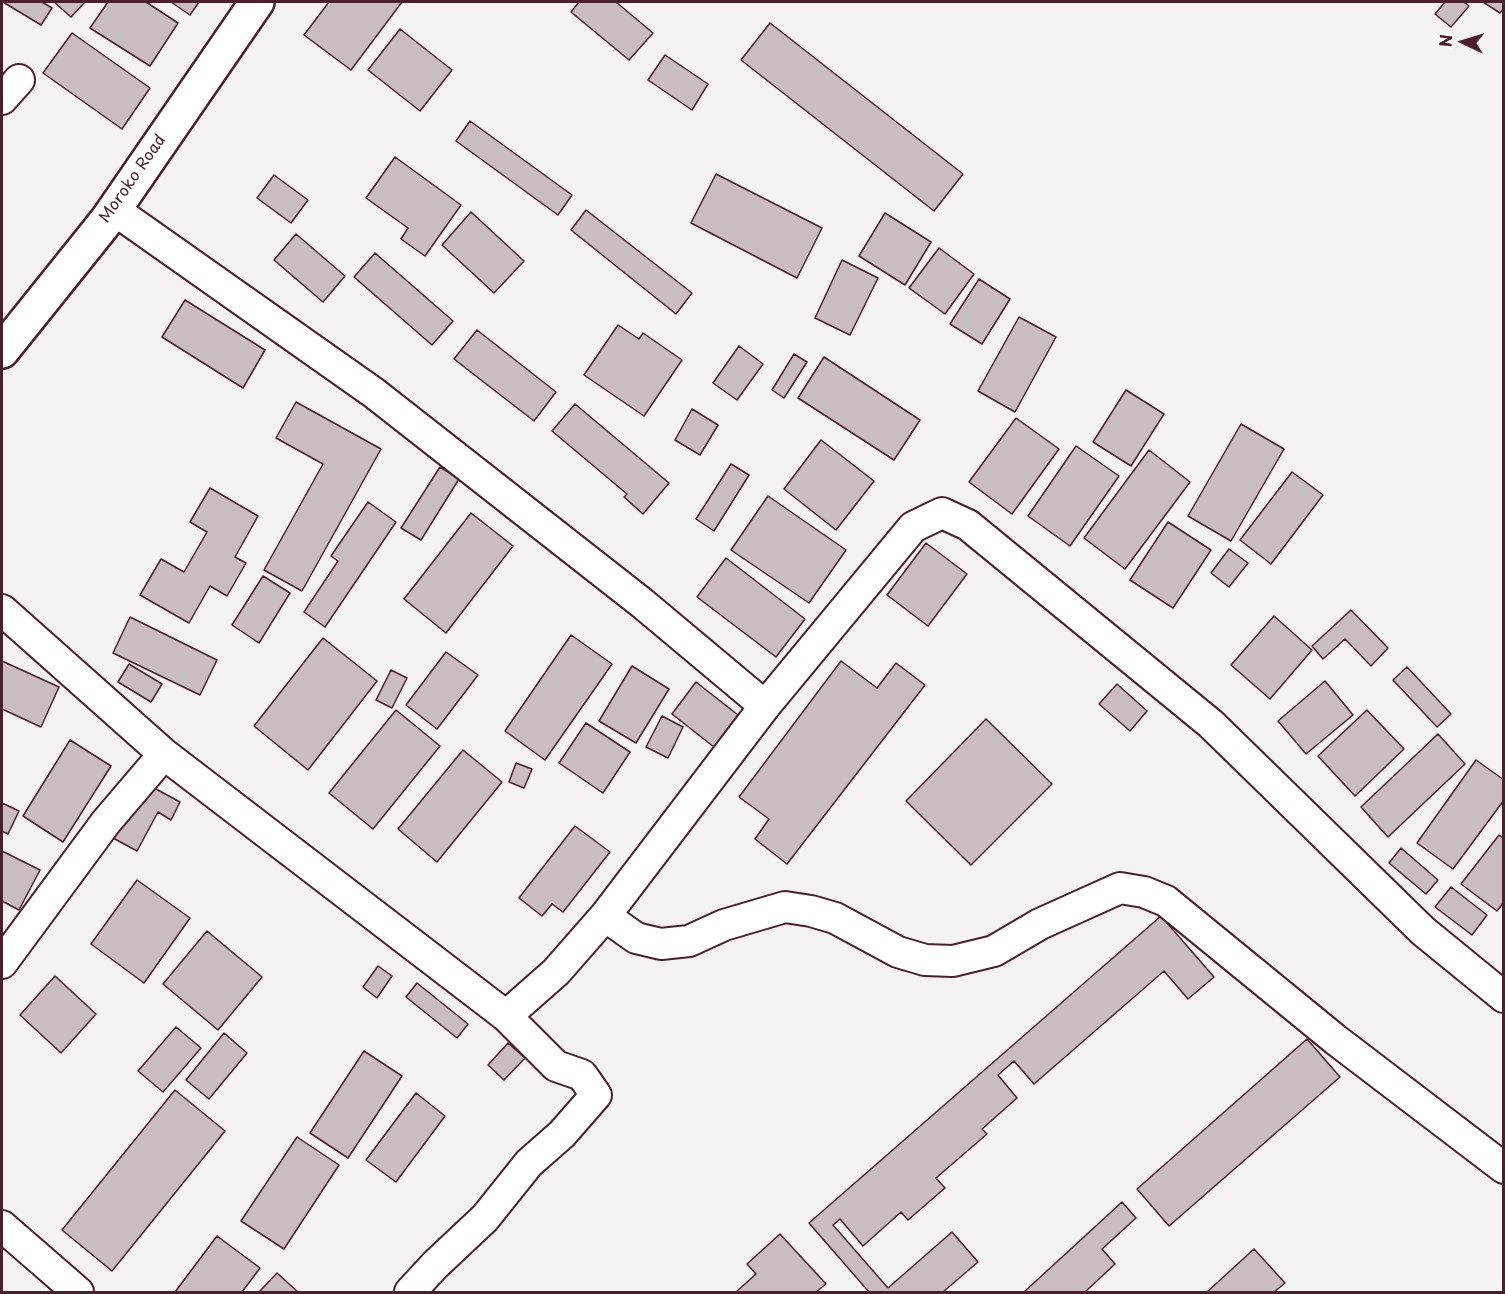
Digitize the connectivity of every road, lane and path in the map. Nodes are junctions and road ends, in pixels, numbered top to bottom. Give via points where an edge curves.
1 (257, 2) edge
2 (113, 209) junction
3 (2, 351) edge
4 (2, 610) edge
5 (765, 706) junction
6 (164, 754) junction
7 (605, 916) junction
8 (2, 963) edge
9 (1503, 997) edge
10 (506, 1016) junction
11 (1503, 1168) edge
12 (2, 1226) edge
13 (78, 1293) edge
14 (410, 1293) edge

1 - 2 street, Moroko Road
2 - 3 street, Moroko Road
2 - 5 street via 374,393 642,603
4 - 6 street
5 - 7 street
5 - 9 street via 913,527 942,513 968,525 1211,724 1423,930
6 - 8 street via 106,822
6 - 10 street
7 - 10 street via 556,972
7 - 11 street via 636,938 661,944 688,940 785,907 810,910 835,918 898,952 925,960 953,961 994,951 1040,924 1120,888 1144,892 1166,901 1336,1040
10 - 14 street via 556,1066 582,1075 596,1095 562,1134 529,1163 485,1218
12 - 13 street

